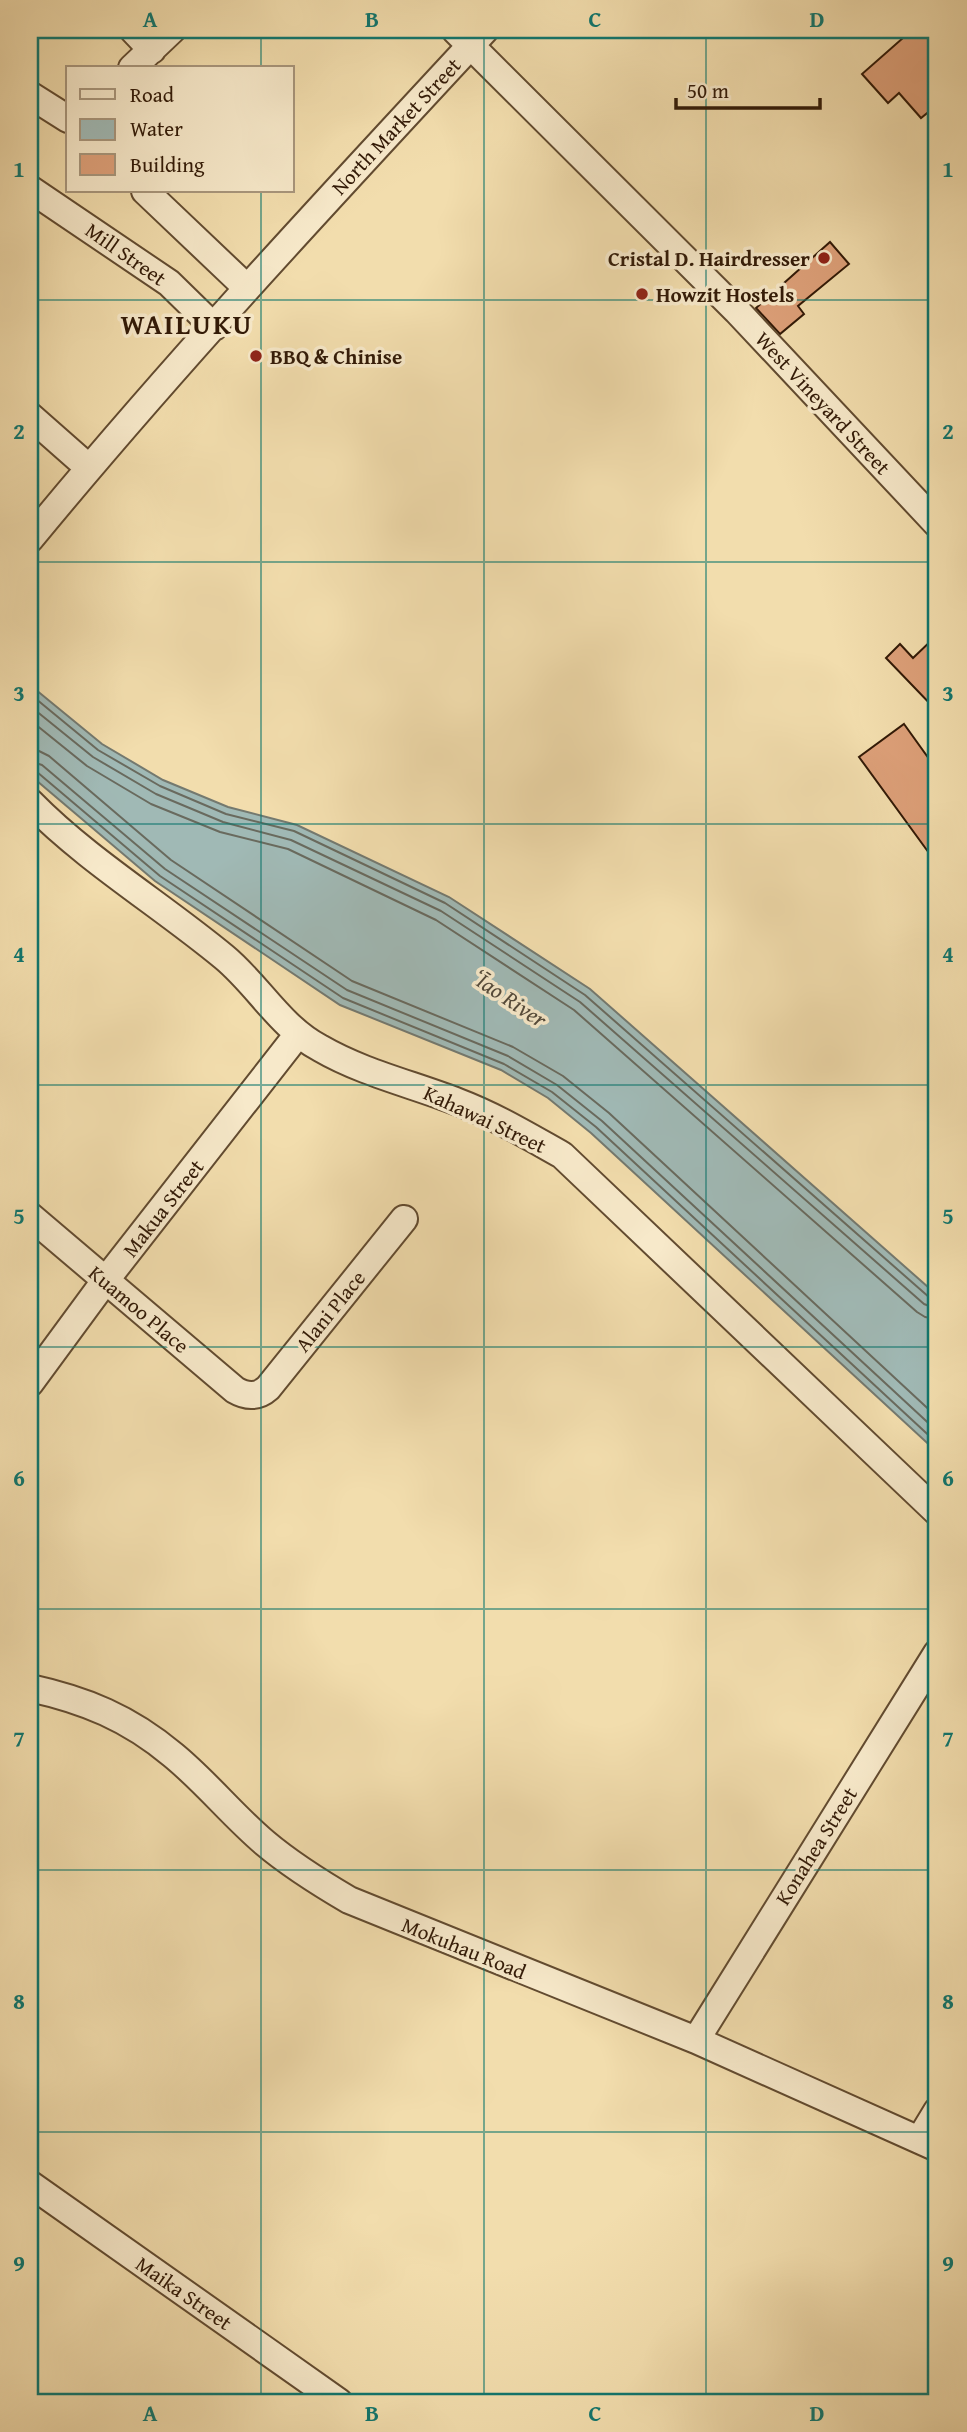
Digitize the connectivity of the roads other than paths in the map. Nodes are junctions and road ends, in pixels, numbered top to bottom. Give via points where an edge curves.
1 (133, 30) edge
2 (172, 30) edge
3 (470, 35) edge
4 (152, 50) junction
5 (134, 66) edge
6 (30, 94) edge
7 (66, 119) edge
8 (30, 190) edge
9 (146, 192) edge
10 (247, 288) junction
11 (214, 327) junction
12 (30, 416) edge
13 (89, 468) junction
14 (937, 524) edge
15 (30, 539) edge
16 (30, 802) edge
17 (298, 1034) junction
18 (30, 1216) edge
19 (404, 1219) dead end
20 (105, 1281) junction
21 (30, 1383) edge
22 (251, 1395) joint
23 (937, 1512) edge
24 (937, 1653) edge
25 (30, 1688) edge
26 (696, 2040) junction
27 (937, 2111) edge
28 (928, 2144) edge
29 (30, 2184) edge
30 (339, 2402) edge

1 - 4 street
2 - 4 street
3 - 10 street, North Market Street
3 - 14 street, West Vineyard Street
4 - 5 street
6 - 7 street
8 - 11 street, Mill Street via 169,283
9 - 10 street
10 - 11 street, North Market Street
11 - 13 street, North Market Street
12 - 13 street
13 - 15 street, North Market Street
16 - 17 street, Kahawai Street via 58,830 227,958
17 - 20 street, Makua Street
17 - 23 street, Kahawai Street via 368,1071 460,1102 562,1155
18 - 20 street, Kuamoo Place
19 - 22 street, Alani Place via 268,1388
20 - 21 street, Makua Street
20 - 22 street, Kuamoo Place via 235,1390
24 - 26 street, Konahea Street
25 - 26 street, Mokuhau Road via 100,1708 151,1737 264,1843 349,1900
26 - 28 street, Mokuhau Road
27 - 28 street
29 - 30 street, Maika Street

